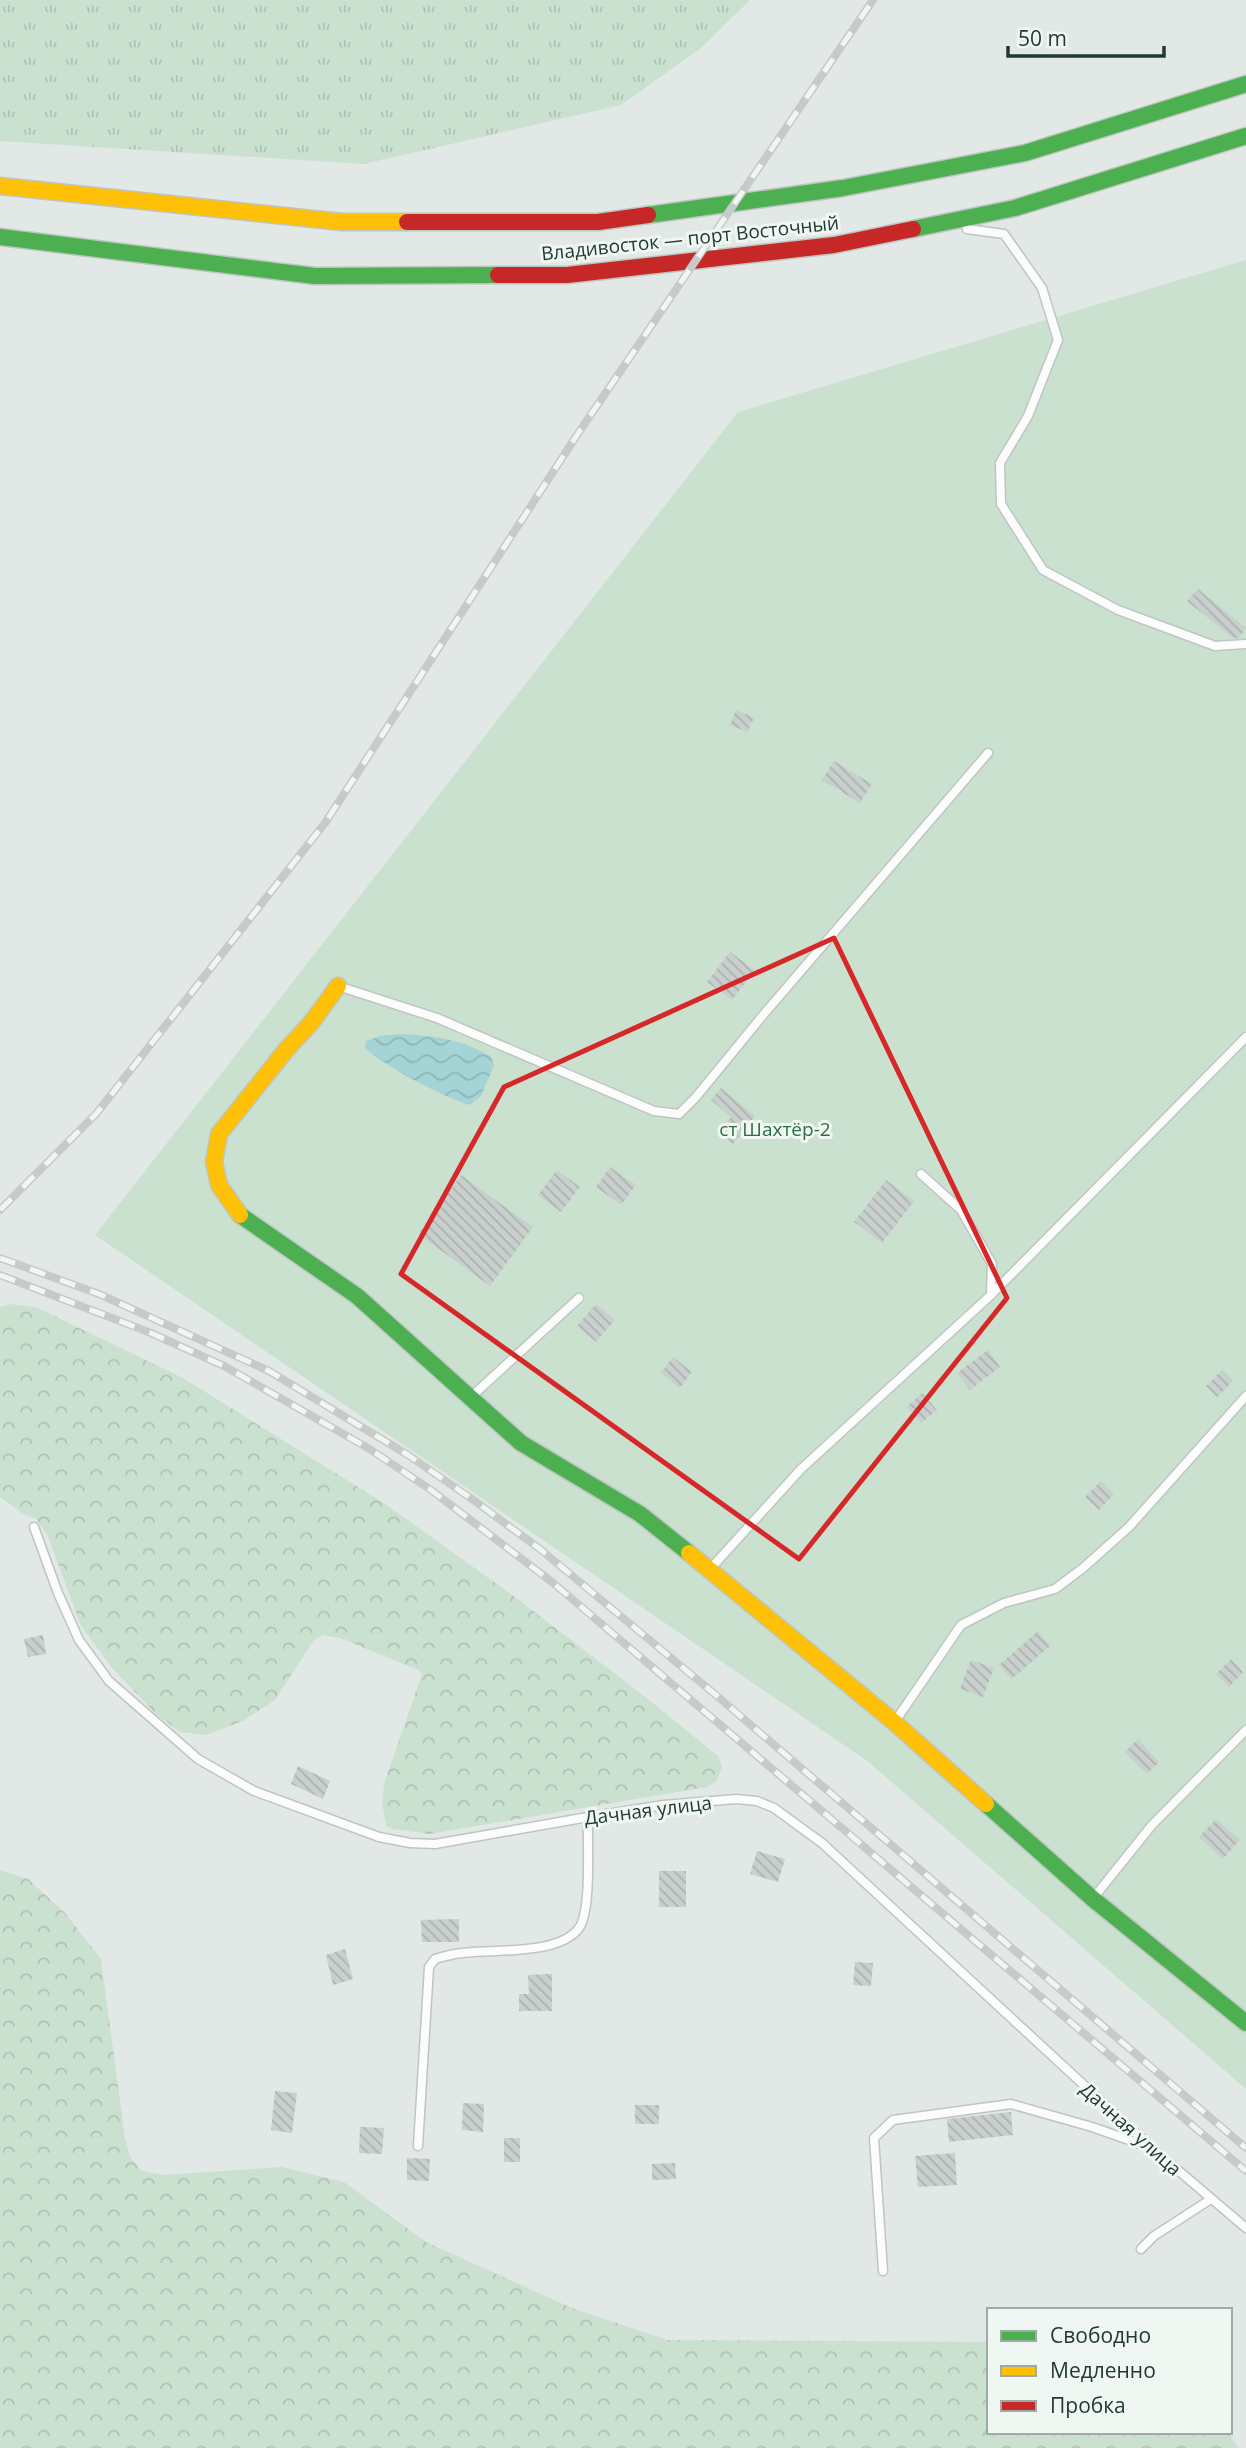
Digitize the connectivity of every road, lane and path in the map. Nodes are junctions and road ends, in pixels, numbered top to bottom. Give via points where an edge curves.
1 (1246, 84) edge
2 (1246, 136) edge
3 (0, 186) edge
4 (933, 225) junction
5 (0, 237) edge
6 (1246, 644) edge
7 (988, 752) dead end
8 (338, 986) joint
9 (1246, 1037) edge
10 (921, 1174) dead end
11 (990, 1295) junction
12 (579, 1298) dead end
13 (1246, 1396) edge
14 (471, 1397) junction
15 (34, 1527) dead end
16 (710, 1569) junction
17 (894, 1722) junction
18 (1246, 1730) edge
19 (588, 1816) junction
20 (1093, 1899) junction
21 (1246, 2023) edge
22 (418, 2146) dead end
23 (1153, 2149) junction
24 (1211, 2199) junction
25 (1246, 2228) edge
26 (1140, 2249) dead end
27 (883, 2271) dead end

1 - 3 main road, Владивосток — порт Восточный via 1025,153 843,188 598,222 342,222
2 - 4 main road, Владивосток — порт Восточный via 1015,208
4 - 5 main road, Владивосток — порт Восточный via 834,245 567,275 315,276
4 - 6 lane via 1004,234 1042,288 1058,340 1028,416 1000,463 1001,504 1043,570 1118,610 1215,646
7 - 8 lane via 678,1114 654,1111 437,1018
8 - 14 main road via 219,1134 214,1162 219,1185 240,1215 357,1296
9 - 11 lane
10 - 11 lane via 961,1210 981,1243 992,1264
11 - 16 lane via 801,1469
12 - 14 lane
13 - 17 lane via 1129,1527 1083,1568 1055,1589 1004,1603 961,1625
14 - 16 main road via 521,1443 640,1514
15 - 19 lane, Дачная улица via 79,1640 108,1681 198,1759 254,1791 379,1837 410,1843 435,1844
16 - 17 main road
17 - 20 main road
18 - 20 lane via 1152,1825
19 - 22 lane via 586,1903 579,1928 548,1945 457,1953 435,1959 429,1968
19 - 23 lane, Дачная улица via 736,1799 774,1808 822,1843
20 - 21 main road
23 - 24 lane, Дачная улица
23 - 27 lane via 1011,2104 893,2120 874,2138
24 - 25 lane, Дачная улица
24 - 26 lane

